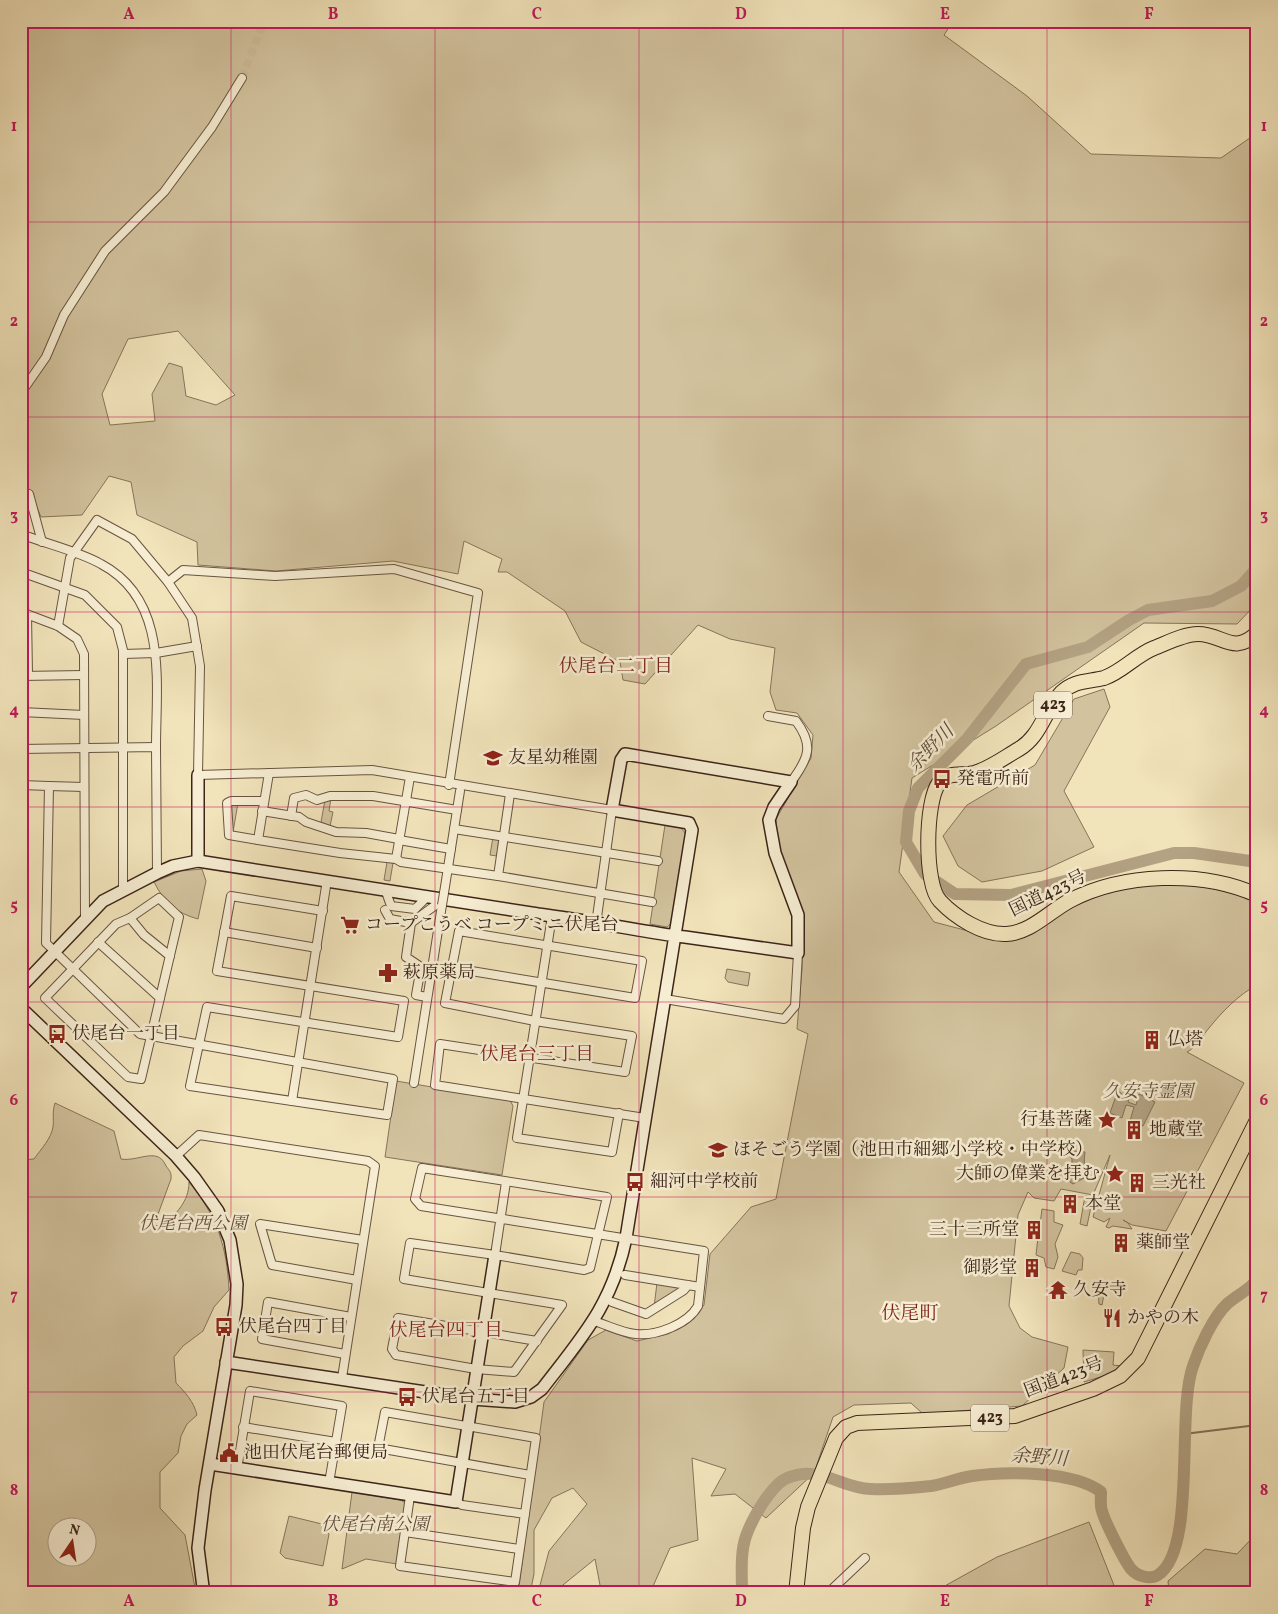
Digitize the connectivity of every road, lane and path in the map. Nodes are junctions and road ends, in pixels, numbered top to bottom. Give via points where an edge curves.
1 (242, 78) tunnel mouth
2 (21, 393) edge
3 (21, 492) edge
4 (21, 534) edge
5 (42, 542) junction
6 (74, 554) junction
7 (21, 572) edge
8 (168, 582) junction
9 (65, 587) junction
10 (24, 613) edge
11 (58, 626) junction
12 (1257, 633) edge
13 (197, 646) junction
14 (156, 653) junction
15 (123, 654) junction
16 (25, 675) edge
17 (84, 675) junction
18 (21, 712) edge
19 (84, 715) junction
20 (768, 716) dead end
21 (156, 747) junction
22 (84, 748) junction
23 (122, 748) junction
24 (21, 749) edge
25 (269, 773) junction
26 (198, 775) junction
27 (410, 777) junction
28 (791, 782) junction
29 (21, 785) edge
30 (449, 785) junction
31 (49, 786) junction
32 (84, 787) junction
33 (460, 791) dead end
34 (510, 794) junction
35 (264, 802) junction
36 (405, 802) junction
37 (457, 810) junction
38 (612, 810) junction
39 (262, 812) junction
40 (291, 816) junction
41 (454, 829) junction
42 (504, 836) junction
43 (399, 839) junction
44 (258, 840) junction
45 (451, 849) junction
46 (605, 852) junction
47 (396, 859) junction
48 (198, 861) junction
49 (658, 861) dead end
50 (447, 870) junction
51 (157, 873) junction
52 (498, 876) junction
53 (327, 880) junction
54 (123, 891) junction
55 (599, 892) junction
56 (1257, 895) edge
57 (436, 902) junction
58 (652, 902) dead end
59 (385, 910) dead end
60 (323, 911) junction
61 (552, 916) junction
62 (597, 917) dead end
63 (130, 918) junction
64 (85, 920) junction
65 (411, 923) junction
66 (224, 932) junction
67 (676, 936) junction
68 (98, 942) junction
69 (547, 946) junction
70 (316, 948) junction
71 (54, 951) junction
72 (798, 953) junction
73 (170, 956) junction
74 (453, 968) junction
75 (72, 969) junction
76 (541, 983) junction
77 (310, 985) junction
78 (21, 987) edge
79 (427, 997) junction
80 (160, 998) junction
81 (665, 999) junction
82 (21, 1008) edge
83 (535, 1021) junction
84 (305, 1023) junction
85 (151, 1036) junction
86 (198, 1046) junction
87 (530, 1058) junction
88 (299, 1064) junction
89 (414, 1083) dead end
90 (523, 1098) junction
91 (292, 1101) junction
92 (619, 1113) junction
93 (645, 1118) junction
94 (1257, 1120) edge
95 (176, 1156) junction
96 (506, 1182) junction
97 (500, 1219) junction
98 (599, 1234) junction
99 (626, 1238) junction
100 (363, 1240) junction
101 (495, 1255) junction
102 (626, 1275) dead end
103 (357, 1280) junction
104 (688, 1285) junction
105 (700, 1287) junction
106 (488, 1293) junction
107 (612, 1302) dead end
108 (351, 1317) junction
109 (594, 1321) junction
110 (482, 1332) junction
111 (537, 1341) junction
112 (345, 1354) junction
113 (226, 1362) junction
114 (476, 1369) junction
115 (342, 1378) junction
116 (472, 1399) junction
117 (468, 1426) junction
118 (243, 1427) junction
119 (336, 1442) junction
120 (462, 1462) junction
121 (210, 1464) junction
122 (237, 1468) junction
123 (530, 1475) junction
124 (329, 1483) junction
125 (410, 1496) junction
126 (456, 1502) junction
127 (525, 1514) junction
128 (405, 1532) junction
129 (519, 1549) junction
130 (865, 1558) dead end
131 (207, 1593) edge
132 (796, 1593) edge
133 (828, 1593) edge

1 - 2 street via 212,127 164,192 105,251 64,315 46,357
3 - 5 street via 29,494
4 - 5 street
5 - 6 street
6 - 8 street via 96,520 132,539
6 - 9 street via 70,558
6 - 14 street via 101,564 130,587 148,616
7 - 9 street
8 - 13 street via 192,618
8 - 30 street via 183,570 275,576 394,569 478,593
9 - 11 street
9 - 15 street via 85,595 117,627
10 - 11 street
10 - 16 street
11 - 17 street via 77,639 84,654
12 - 56 highway, 国道423号 / 423 via 1249,640 1235,644 1206,635 1190,635 1152,648 1104,678 1081,681 1067,688 1028,744 978,772 948,775 937,786 928,836 935,895 978,928 1008,934 1031,926 1069,901 1124,882 1170,878 1220,883
13 - 14 street
13 - 26 street via 200,666
14 - 15 street
14 - 21 street
15 - 23 street
16 - 17 street
17 - 19 street
18 - 19 street
19 - 22 street
20 - 28 street via 796,721 807,736 807,757
21 - 23 street
21 - 51 street
22 - 23 street
22 - 24 street
22 - 32 street
23 - 54 street
25 - 26 street
25 - 27 street via 372,770
25 - 35 street
26 - 48 street
27 - 30 street
27 - 36 street
28 - 38 street via 625,754 621,760
28 - 72 street via 769,820 775,853 798,915
29 - 31 street
30 - 34 street
31 - 32 street
31 - 71 street via 46,943
32 - 64 street
33 - 37 street
34 - 38 street
34 - 42 street
35 - 39 street
35 - 44 street via 231,800 227,803 229,835
36 - 37 street
36 - 40 street via 373,796 330,796 318,800 306,795 296,796
36 - 43 street
37 - 41 street
38 - 46 street
38 - 67 street via 689,823 692,830
39 - 40 street
39 - 44 street
40 - 43 street via 336,832
41 - 42 street
41 - 45 street
42 - 46 street
42 - 52 street
43 - 45 street
43 - 47 street
44 - 47 street
45 - 50 street
46 - 49 street
46 - 55 street
47 - 50 street
48 - 51 street
48 - 53 street
50 - 52 street
50 - 57 street, bridge via 444,893
51 - 54 street
52 - 55 street
53 - 57 street
53 - 60 street
54 - 64 street via 103,902
55 - 58 street
55 - 62 street
57 - 61 street
57 - 65 street
57 - 79 street
59 - 65 street via 390,919
60 - 66 street via 231,896
60 - 70 street
61 - 67 street
61 - 69 street
63 - 68 street via 116,924
63 - 73 street via 144,935
63 - 73 street via 159,898 179,917
64 - 71 street
65 - 79 street via 406,957 421,967 416,995
66 - 70 street
66 - 77 street via 217,971
67 - 72 street
67 - 81 street
68 - 75 street
68 - 80 street
69 - 74 street via 459,931
69 - 76 street
69 - 76 street via 642,961 635,998
70 - 77 street
71 - 75 street
71 - 78 street
72 - 81 street via 795,1006 784,1019
73 - 80 street
74 - 76 street
74 - 83 street via 445,1003
75 - 85 street via 140,1034
75 - 85 street via 45,998 128,1077 141,1079
76 - 83 street
77 - 84 street
77 - 84 street via 404,1001 398,1037
79 - 89 street
80 - 85 street
81 - 93 street
82 - 95 street
83 - 87 street
83 - 87 street via 632,1036 625,1072
84 - 86 street via 206,1007
84 - 88 street
85 - 86 street
86 - 88 street
86 - 91 street via 190,1086
87 - 90 street
87 - 90 street via 440,1044 435,1085
88 - 91 street
88 - 91 street via 392,1080 387,1115
90 - 92 street
90 - 92 street via 517,1138 612,1152
92 - 93 street
93 - 99 street
94 - 132 highway, 国道423号 / 423 via 1153,1329 1130,1368 1093,1390 1015,1416 856,1423 846,1427 836,1438 804,1522
95 - 100 street via 199,1135 368,1161 375,1166
95 - 113 street via 218,1211 230,1240 237,1284
96 - 97 street
96 - 97 street via 422,1168 416,1199 421,1206
96 - 98 street via 607,1197
97 - 98 street
97 - 101 street
98 - 99 street
98 - 101 street via 590,1268 584,1270
99 - 105 street via 704,1251
99 - 109 street via 614,1284
100 - 103 street
100 - 103 street via 260,1224 272,1265
101 - 106 street
101 - 106 street via 410,1243 404,1279
102 - 104 street
103 - 108 street
104 - 105 street
104 - 107 street via 646,1314
105 - 109 street via 695,1311 668,1329 636,1334
106 - 110 street
106 - 111 street via 562,1305
108 - 112 street
108 - 112 street via 268,1302 263,1330 262,1339
109 - 116 street via 542,1389 531,1397 515,1402
110 - 111 street
110 - 114 street
110 - 114 street via 398,1318 392,1349 396,1355
111 - 114 street via 514,1372
112 - 115 street
113 - 115 street
113 - 121 street
114 - 116 street
115 - 116 street
116 - 117 street
117 - 120 street
117 - 120 street via 385,1412 378,1448
117 - 123 street via 536,1438
118 - 119 street
118 - 119 street via 250,1391 342,1406
118 - 122 street
119 - 124 street
120 - 123 street
120 - 126 street
121 - 122 street
121 - 131 street via 198,1548 203,1587
122 - 124 street
123 - 127 street
124 - 125 street
125 - 126 street
125 - 128 street
126 - 127 street
127 - 129 street
128 - 129 street
128 - 129 street via 400,1566 515,1582
130 - 133 street

